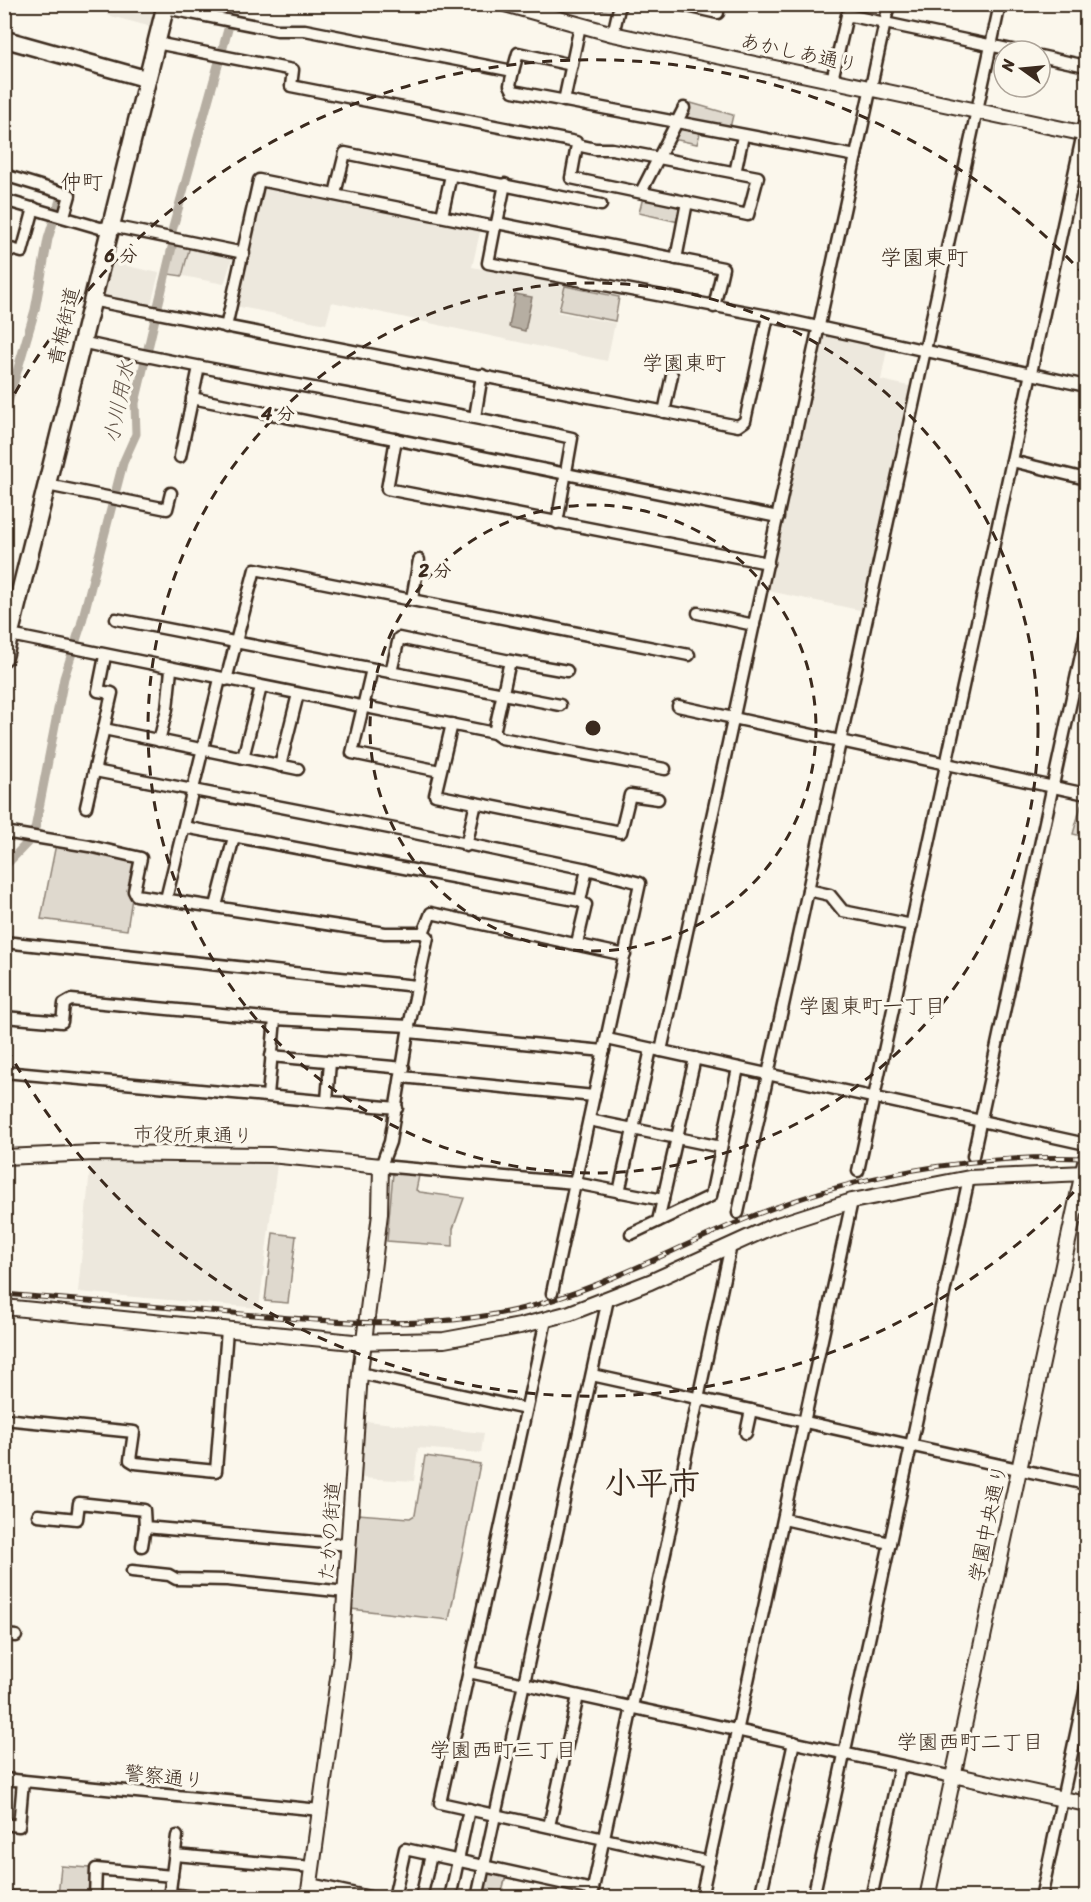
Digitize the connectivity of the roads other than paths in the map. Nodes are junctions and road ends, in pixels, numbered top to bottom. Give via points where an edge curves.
1 (505, 4) edge
2 (620, 4) edge
3 (678, 4) edge
4 (889, 4) edge
5 (1000, 4) edge
6 (165, 6) edge
7 (718, 13) dead end
8 (885, 23) junction
9 (580, 26) junction
10 (613, 34) junction
11 (4, 39) edge
12 (156, 43) junction
13 (991, 45) junction
14 (1052, 59) edge
15 (572, 65) junction
16 (1086, 66) edge
17 (513, 71) junction
18 (147, 79) junction
19 (832, 80) junction
20 (871, 89) junction
21 (564, 101) junction
22 (684, 108) dead end
23 (977, 111) junction
24 (675, 123) junction
25 (1085, 129) edge
26 (743, 136) junction
27 (577, 145) junction
28 (856, 156) junction
29 (658, 159) junction
30 (735, 173) junction
31 (451, 175) junction
32 (4, 176) edge
33 (571, 178) junction
34 (505, 184) junction
35 (641, 192) junction
36 (335, 194) junction
37 (566, 198) junction
38 (4, 200) edge
39 (687, 202) junction
40 (601, 205) dead end
41 (34, 208) junction
42 (63, 216) junction
43 (442, 216) junction
44 (496, 225) junction
45 (109, 227) junction
46 (4, 247) edge
47 (244, 253) junction
48 (676, 259) junction
49 (91, 300) junction
50 (714, 307) junction
51 (768, 316) junction
52 (226, 327) junction
53 (819, 327) junction
54 (81, 342) junction
55 (925, 351) junction
56 (199, 367) junction
57 (1031, 374) junction
58 (482, 375) junction
59 (672, 375) dead end
60 (1086, 386) edge
61 (192, 398) junction
62 (664, 412) junction
63 (474, 417) junction
64 (396, 440) junction
65 (180, 457) dead end
66 (1012, 461) junction
67 (566, 474) junction
68 (1086, 479) edge
69 (47, 486) junction
70 (171, 494) dead end
71 (778, 517) junction
72 (557, 523) junction
73 (419, 560) dead end
74 (768, 563) junction
75 (412, 599) junction
76 (698, 613) dead end
77 (116, 619) dead end
78 (754, 625) junction
79 (8, 628) edge
80 (1086, 632) edge
81 (236, 643) junction
82 (689, 655) dead end
83 (105, 656) junction
84 (4, 657) edge
85 (510, 660) junction
86 (372, 669) junction
87 (171, 670) junction
88 (567, 671) dead end
89 (391, 672) junction
90 (223, 680) junction
91 (261, 687) junction
92 (298, 694) junction
93 (503, 695) junction
94 (560, 705) dead end
95 (363, 706) junction
96 (678, 706) dead end
97 (733, 718) junction
98 (452, 724) junction
99 (104, 729) junction
100 (494, 733) junction
101 (159, 741) junction
102 (840, 741) junction
103 (203, 750) junction
104 (243, 758) junction
105 (947, 764) junction
106 (280, 766) junction
107 (298, 769) dead end
108 (665, 769) dead end
109 (95, 771) junction
110 (440, 771) junction
111 (1053, 787) junction
112 (193, 788) junction
113 (1086, 794) edge
114 (658, 799) dead end
115 (476, 804) junction
116 (86, 807) dead end
117 (184, 826) junction
118 (4, 832) edge
119 (234, 837) junction
120 (466, 846) junction
121 (587, 870) junction
122 (808, 890) junction
123 (166, 899) junction
124 (580, 901) junction
125 (216, 906) junction
126 (912, 925) junction
127 (423, 933) junction
128 (4, 942) edge
129 (577, 943) junction
130 (625, 955) junction
131 (416, 986) junction
132 (4, 1017) edge
133 (275, 1019) junction
134 (409, 1029) junction
135 (605, 1045) junction
136 (656, 1050) junction
137 (271, 1056) junction
138 (695, 1058) junction
139 (330, 1062) junction
140 (738, 1068) junction
141 (4, 1072) edge
142 (403, 1072) junction
143 (768, 1074) junction
144 (268, 1095) junction
145 (594, 1096) junction
146 (875, 1097) junction
147 (327, 1101) junction
148 (397, 1108) junction
149 (589, 1120) junction
150 (980, 1122) junction
151 (633, 1129) junction
152 (677, 1138) junction
153 (1086, 1144) edge
154 (721, 1147) junction
155 (973, 1156) dead end
156 (4, 1157) edge
157 (1086, 1158) edge
158 (381, 1166) junction
159 (858, 1171) dead end
160 (1085, 1173) edge
161 (969, 1178) junction
162 (576, 1183) junction
163 (619, 1192) junction
164 (663, 1200) junction
165 (852, 1202) junction
166 (738, 1213) dead end
167 (658, 1221) junction
168 (631, 1234) dead end
169 (731, 1245) junction
170 (552, 1293) dead end
171 (608, 1299) junction
172 (4, 1307) edge
173 (546, 1320) junction
174 (227, 1330) junction
175 (364, 1341) junction
176 (360, 1372) junction
177 (592, 1375) junction
178 (698, 1398) junction
179 (526, 1409) junction
180 (751, 1410) junction
181 (4, 1419) edge
182 (804, 1422) junction
183 (746, 1433) dead end
184 (911, 1445) junction
185 (1019, 1469) junction
186 (1086, 1484) edge
187 (38, 1515) dead end
188 (784, 1519) junction
189 (145, 1527) junction
190 (890, 1543) junction
191 (349, 1545) junction
192 (142, 1546) dead end
193 (132, 1571) dead end
194 (346, 1592) junction
195 (469, 1672) junction
196 (524, 1684) junction
197 (1086, 1687) edge
198 (579, 1696) junction
199 (631, 1708) junction
200 (737, 1732) junction
201 (794, 1742) junction
202 (844, 1754) junction
203 (900, 1766) junction
204 (953, 1776) junction
205 (4, 1779) edge
206 (23, 1781) junction
207 (1062, 1799) junction
208 (1086, 1804) edge
209 (469, 1809) junction
210 (320, 1810) junction
211 (495, 1815) junction
212 (4, 1824) edge
213 (549, 1826) junction
214 (177, 1836) dead end
215 (603, 1838) junction
216 (174, 1855) junction
217 (431, 1855) junction
218 (458, 1860) junction
219 (709, 1862) junction
220 (484, 1866) junction
221 (312, 1867) junction
222 (172, 1876) junction
223 (309, 1891) edge
224 (592, 1894) edge
225 (169, 1896) edge
226 (5, 1897) edge
227 (16, 1898) edge
228 (94, 1898) edge
229 (206, 1898) edge
230 (374, 1898) edge
231 (394, 1898) edge
232 (422, 1898) edge
233 (450, 1898) edge
234 (477, 1898) edge
235 (701, 1898) edge
236 (760, 1898) edge
237 (813, 1898) edge
238 (871, 1898) edge
239 (927, 1898) edge
240 (1041, 1898) edge

1 - 9 street, あかしあ通り
2 - 10 street
3 - 7 street
4 - 8 street
5 - 13 street
6 - 12 main road, 青梅街道
6 - 17 street via 277,30 304,30
8 - 13 street
8 - 19 street via 847,15
8 - 20 street
9 - 10 street, あかしあ通り
9 - 15 street
10 - 19 street, あかしあ通り
11 - 18 main road
12 - 18 main road, 青梅街道
12 - 27 street via 293,70 291,86
13 - 23 street
14 - 16 street
15 - 17 street via 518,53
15 - 21 street
17 - 21 street via 513,91
18 - 45 main road, 青梅街道
19 - 20 street, あかしあ通り
20 - 23 street, あかしあ通り
20 - 28 street
21 - 24 street
22 - 24 street
23 - 25 street, あかしあ通り
23 - 55 street
24 - 26 street
24 - 29 street
25 - 57 street
26 - 28 street
26 - 30 street
27 - 29 street
27 - 33 street
28 - 53 street
29 - 30 street
29 - 35 street
30 - 39 street via 758,177 748,215
31 - 34 street
31 - 36 street via 345,153
31 - 43 street
32 - 42 street via 70,195
33 - 35 street
33 - 37 street
34 - 37 street
34 - 44 street
35 - 39 street
36 - 43 street
36 - 47 street via 259,180
37 - 40 street
38 - 41 street
39 - 48 street
41 - 42 street
41 - 46 street via 22,252
42 - 45 street via 100,228
43 - 44 street
44 - 48 street
44 - 50 street via 488,263
45 - 47 street
45 - 49 main road, 青梅街道
47 - 52 street
48 - 50 street via 723,268
49 - 52 street
49 - 54 main road, 青梅街道
50 - 51 street
51 - 53 street
51 - 62 street via 745,421 738,426
52 - 58 street
53 - 55 street
53 - 71 street
54 - 56 street
54 - 69 main road, 青梅街道
55 - 57 street
55 - 102 street
56 - 61 street
56 - 63 street
57 - 60 street
57 - 66 street
58 - 62 street
58 - 63 street
59 - 62 street
61 - 64 street
61 - 65 street
63 - 67 street via 572,438
64 - 67 street
64 - 72 street via 387,489
66 - 68 street
66 - 105 street
67 - 71 street
67 - 72 street
69 - 70 street via 167,509
69 - 79 main road, 青梅街道
71 - 74 street
72 - 74 street
73 - 75 street
74 - 78 street
75 - 81 street via 255,569
75 - 82 street
76 - 78 street
77 - 81 street
78 - 97 street
79 - 83 street via 15,636
79 - 84 main road, 青梅街道
80 - 111 street
81 - 86 street
81 - 90 street
83 - 87 street
83 - 99 street via 98,691 112,693
85 - 88 street
85 - 89 street via 399,638
85 - 93 street
86 - 89 street
86 - 95 street
87 - 90 street
87 - 101 street
89 - 93 street
90 - 91 street
90 - 103 street
91 - 92 street
91 - 104 street
92 - 95 street
92 - 106 street
93 - 94 street
93 - 100 street
95 - 98 street
95 - 110 street via 352,753
96 - 97 street
97 - 102 street
97 - 136 street
98 - 100 street
98 - 110 street
99 - 101 street
99 - 109 street
100 - 108 street via 501,738
101 - 103 street
102 - 105 street
102 - 122 street
103 - 104 street
103 - 112 street
104 - 106 street
105 - 111 street
105 - 126 street
106 - 107 street
109 - 112 street
109 - 116 street
110 - 115 street via 435,795
111 - 113 street
111 - 150 street
112 - 117 street
112 - 120 street
114 - 115 street via 630,795 621,832
115 - 120 street
117 - 119 street
117 - 123 street
118 - 123 street via 141,858 136,895
119 - 124 street
119 - 125 street
120 - 121 street
121 - 124 street
121 - 130 street via 640,884
122 - 126 street via 830,895 843,910
122 - 143 street
123 - 125 street
124 - 129 street via 586,905
125 - 127 street via 385,933
126 - 146 street
127 - 129 street via 430,913
127 - 131 street via 428,937
128 - 131 street
129 - 130 street
130 - 135 street
131 - 134 street
132 - 133 street via 62,1022 64,1004 71,1000
133 - 134 street
133 - 137 street
134 - 135 street
134 - 142 street
135 - 136 street
135 - 145 street
136 - 138 street
136 - 151 street
137 - 139 street
137 - 144 street
138 - 140 street
138 - 152 street
139 - 142 street
139 - 147 street
140 - 143 street
140 - 154 street
141 - 144 street
142 - 145 street
142 - 148 street
143 - 146 street
143 - 166 street
144 - 147 street
145 - 149 street
146 - 150 street
146 - 159 street
147 - 148 street
148 - 158 street
149 - 151 street
149 - 162 street
150 - 153 street
150 - 155 street
151 - 152 street
151 - 163 street
152 - 154 street
152 - 164 street
154 - 167 street via 711,1196
156 - 158 street, 市役所東通り via 95,1153 270,1155
157 - 160 street, 学園中央通り
158 - 162 street
158 - 175 street, たかの街道 via 380,1214
160 - 161 street
160 - 185 street, 学園中央通り
161 - 165 street
161 - 184 street
162 - 163 street
162 - 170 street
163 - 164 street
164 - 167 street
165 - 169 street via 771,1227
165 - 182 street
167 - 168 street
169 - 171 street
169 - 178 street
171 - 173 street
171 - 177 street
172 - 174 street
173 - 175 street via 444,1340
173 - 179 street
174 - 175 street
174 - 181 street via 216,1471 135,1463 130,1460 134,1432
175 - 176 street, たかの街道
176 - 179 street
176 - 191 street, たかの街道
177 - 178 street
177 - 196 street
178 - 180 street
178 - 199 street
179 - 195 street
180 - 182 street
180 - 183 street
182 - 184 street
182 - 188 street
184 - 185 street
184 - 190 street
185 - 186 street
185 - 204 street, 学園中央通り
187 - 189 street via 77,1519 79,1503 144,1510
188 - 190 street
188 - 200 street
189 - 191 street
189 - 192 street
190 - 202 street
191 - 194 street, たかの街道
193 - 194 street via 176,1579
194 - 210 street, たかの街道
195 - 196 street
195 - 209 street via 440,1803
196 - 198 street
196 - 211 street
197 - 207 street
198 - 199 street
198 - 213 street
199 - 200 street
199 - 215 street
200 - 201 street
200 - 219 street
201 - 202 street
201 - 236 street
202 - 203 street
202 - 237 street
203 - 204 street
203 - 238 street
204 - 207 street
204 - 239 street, 学園中央通り
205 - 206 street, 警察通り
206 - 210 street, 警察通り
206 - 212 street via 20,1826
207 - 208 street
207 - 240 street
209 - 211 street
209 - 218 street
210 - 221 street, たかの街道
211 - 213 street
211 - 220 street
213 - 215 street
214 - 216 street
215 - 219 street
215 - 224 street
216 - 221 street
216 - 222 street
217 - 218 street
217 - 231 street via 405,1849
217 - 232 street
218 - 220 street
218 - 233 street
219 - 235 street
220 - 224 street
220 - 234 street
221 - 223 street, たかの街道
222 - 225 street
222 - 228 street via 96,1869
223 - 230 street
225 - 229 street
226 - 227 street

